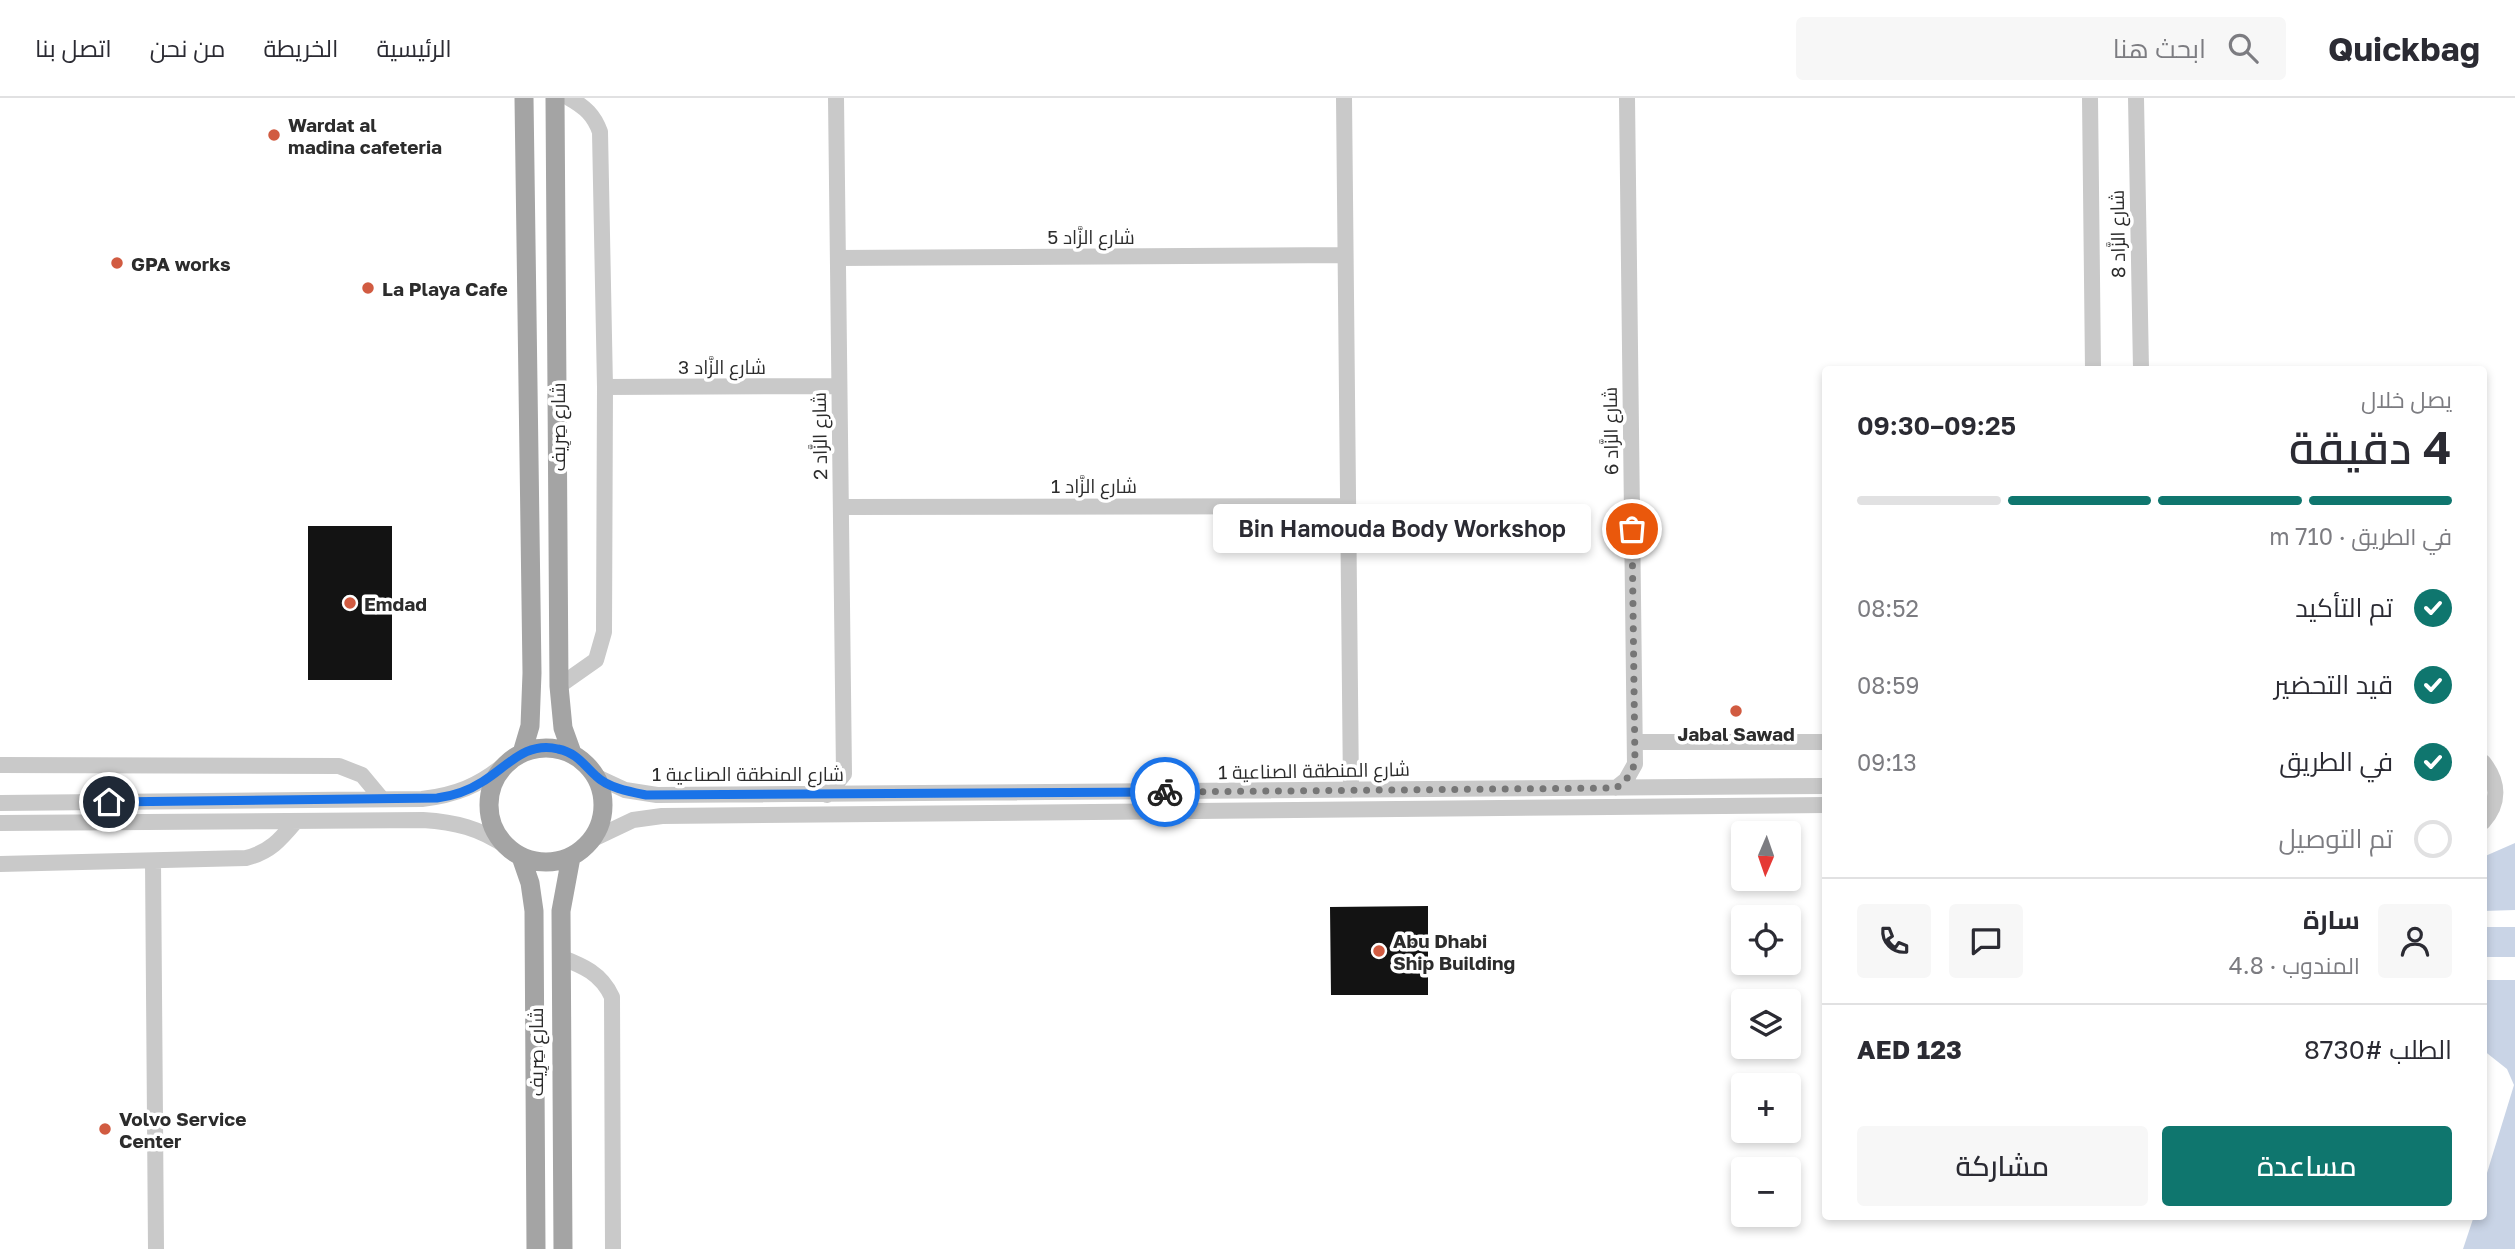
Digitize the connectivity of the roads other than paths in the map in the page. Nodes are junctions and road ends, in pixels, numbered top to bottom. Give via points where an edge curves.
1 (524, 98) edge
2 (555, 98) edge
3 (569, 98) edge
4 (836, 98) edge
5 (1344, 98) edge
6 (1627, 98) edge
7 (2090, 98) edge
8 (2136, 98) edge
9 (1345, 255) junction
10 (838, 258) junction
11 (2093, 366) edge
12 (2141, 366) edge
13 (839, 386) junction
14 (605, 387) junction
15 (1347, 506) junction
16 (841, 507) junction
17 (559, 686) junction
18 (1635, 742) junction
19 (1822, 742) edge
20 (522, 753) junction
21 (572, 753) junction
22 (1635, 764) junction
23 (0, 765) edge
24 (504, 765) junction
25 (2487, 767) edge
26 (844, 774) junction
27 (597, 778) junction
28 (1822, 786) edge
29 (1616, 788) junction
30 (1665, 788) junction
31 (1351, 790) junction
32 (827, 794) junction
33 (872, 794) junction
34 (382, 799) junction
35 (0, 803) edge
36 (1822, 805) edge
37 (2487, 817) edge
38 (296, 821) junction
39 (0, 823) edge
40 (593, 839) junction
41 (514, 852) junction
42 (571, 857) junction
43 (153, 861) junction
44 (0, 864) edge
45 (560, 957) junction
46 (156, 1249) edge
47 (536, 1249) edge
48 (563, 1249) edge
49 (613, 1249) edge

1 - 20 main road, شارع صِرِيف via 532,673 530,726
2 - 17 main road, شارع صِرِيف
3 - 14 street via 595,118 600,132
4 - 10 street, شارع الزَّاد 2
5 - 9 street
6 - 18 street, شارع الزَّاد 6
7 - 11 street, شارع الزَّاد 8
8 - 12 street, شارع الزَّاد 8
9 - 10 street, شارع الزَّاد 5
9 - 15 street
10 - 13 street, شارع الزَّاد 2
13 - 14 street, شارع الزَّاد 3
13 - 16 street, شارع الزَّاد 2
14 - 17 street via 604,632 596,660
15 - 16 street, شارع الزَّاد 1
15 - 31 street
16 - 26 street, شارع الزَّاد 2
17 - 21 main road, شارع صِرِيف via 563,728
18 - 19 street
18 - 22 street, شارع الزَّاد 6
20 - 21 main road via 555,748
20 - 24 main road
21 - 27 main road
22 - 29 street
22 - 30 street
23 - 34 street via 339,766 362,775
24 - 34 street via 483,782 451,796
24 - 41 main road via 494,780 489,816 496,833
25 - 37 street via 2496,798
26 - 32 street
26 - 33 street
27 - 32 street, شارع المنطقة الصناعية 1 via 646,795
27 - 40 main road via 604,808
28 - 30 street, شارع المنطقة الصناعية 1
29 - 30 street, شارع المنطقة الصناعية 1
29 - 31 street, شارع المنطقة الصناعية 1
31 - 33 street, شارع المنطقة الصناعية 1
32 - 33 street, شارع المنطقة الصناعية 1
34 - 35 street
36 - 40 street, شارع المنطقة الصناعية 1 via 662,816 633,820
38 - 39 street
38 - 41 street via 452,822 490,835
38 - 43 street via 275,846 260,855
40 - 42 main road
41 - 42 main road via 546,862
41 - 47 main road, شارع صِرِيف via 530,883 534,911
42 - 45 main road, شارع صِرِيف via 562,897
43 - 44 street
43 - 46 street
45 - 48 main road, شارع صِرِيف
45 - 49 street via 591,969 612,997

